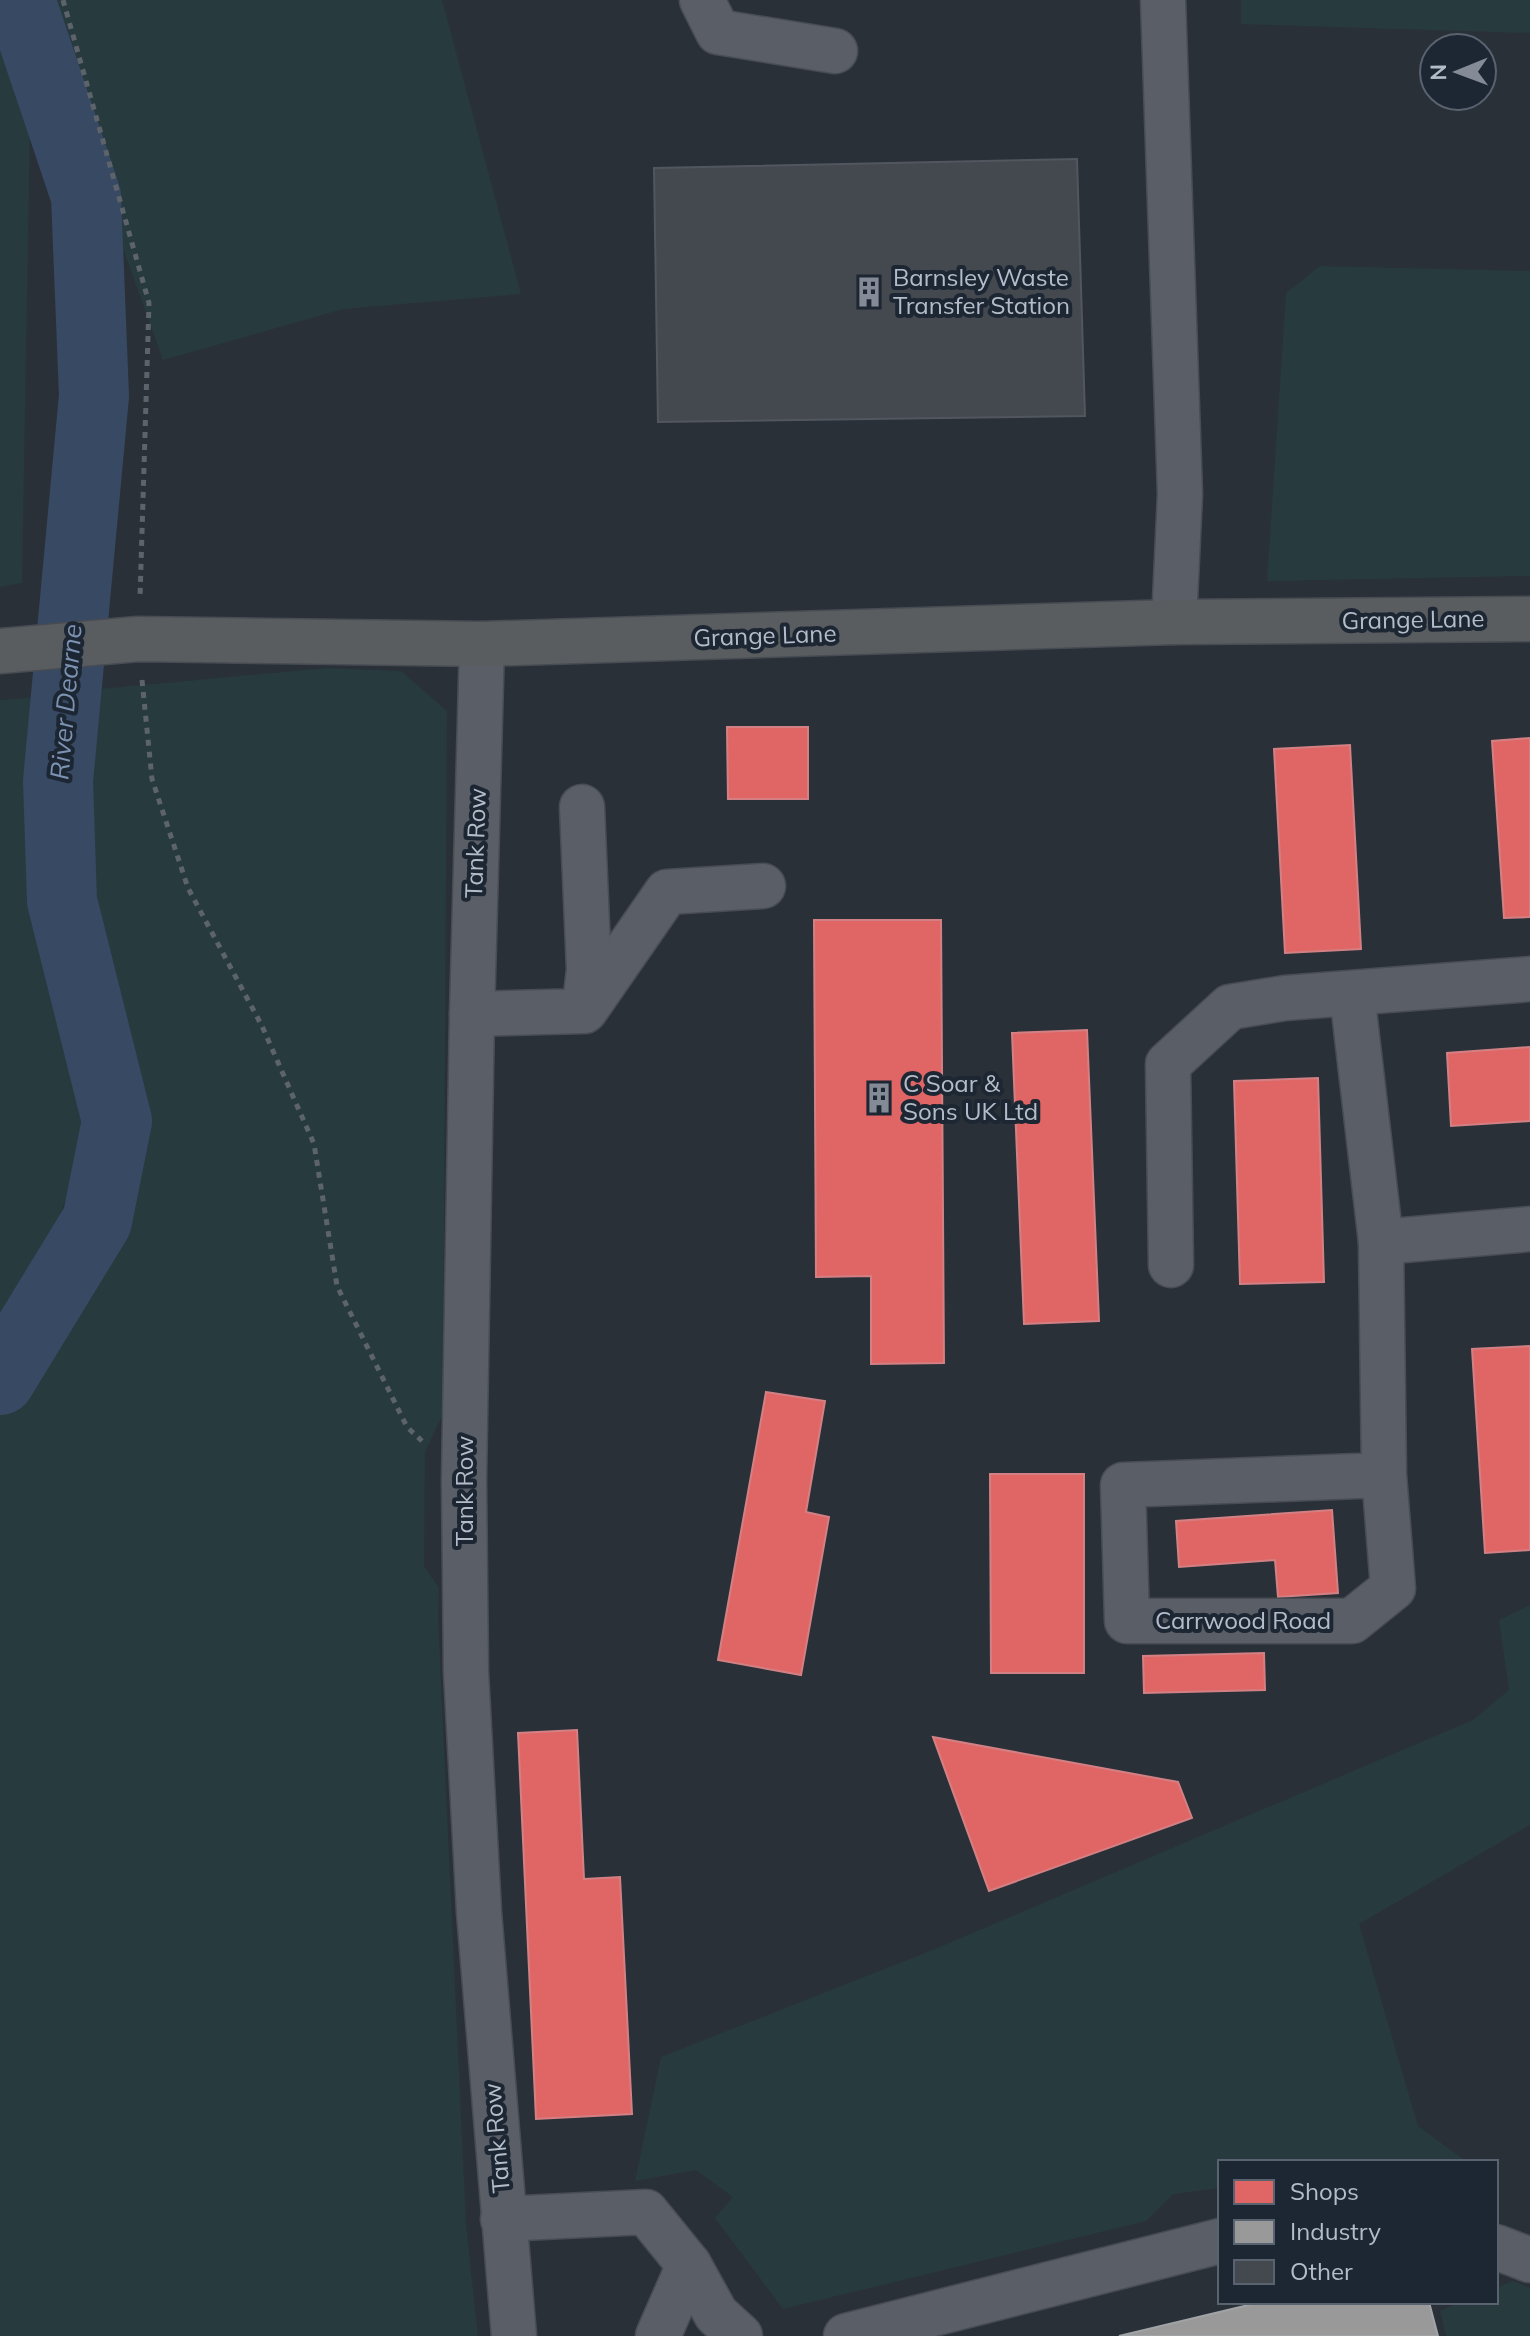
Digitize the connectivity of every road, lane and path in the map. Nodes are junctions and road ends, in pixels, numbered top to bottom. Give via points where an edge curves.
1 (63, 0) edge
2 (702, 0) edge
3 (1163, 0) edge
4 (835, 51) dead end
5 (1530, 619) edge
6 (1174, 622) junction
7 (138, 639) junction
8 (482, 644) junction
9 (0, 651) edge
10 (582, 807) dead end
11 (763, 886) dead end
12 (1530, 979) edge
13 (1352, 994) junction
14 (584, 1011) junction
15 (472, 1014) junction
16 (1530, 1229) edge
17 (1381, 1242) junction
18 (1171, 1265) dead end
19 (1384, 1475) junction
20 (464, 1480) junction
21 (503, 2219) junction
22 (1218, 2242) edge
23 (1498, 2248) edge
24 (1530, 2260) edge
25 (689, 2265) junction
26 (514, 2336) edge
27 (658, 2336) edge
28 (740, 2336) edge
29 (846, 2336) edge

1 - 7 path via 149,303
2 - 4 street via 718,32
3 - 6 street via 1180,494
5 - 6 highway, Grange Lane
6 - 8 highway, Grange Lane
7 - 8 highway, Grange Lane
7 - 9 highway, Grange Lane
7 - 20 path via 152,779 188,888 262,1026 314,1144 337,1286 407,1427
8 - 15 street, Tank Row
10 - 14 street via 589,970
11 - 14 street via 667,892
12 - 13 street
13 - 17 street, Carrwood Road
13 - 18 street via 1230,1007 1168,1064
14 - 15 street
15 - 20 street, Tank Row
16 - 17 street
17 - 19 street, Carrwood Road
19 - 19 street, Carrwood Road via 1393,1588 1352,1621 1127,1621 1123,1485
20 - 21 street, Tank Row via 467,1688
21 - 25 street via 646,2212
21 - 26 street, Tank Row
22 - 29 street
23 - 24 street
25 - 27 street
25 - 28 street via 716,2314

